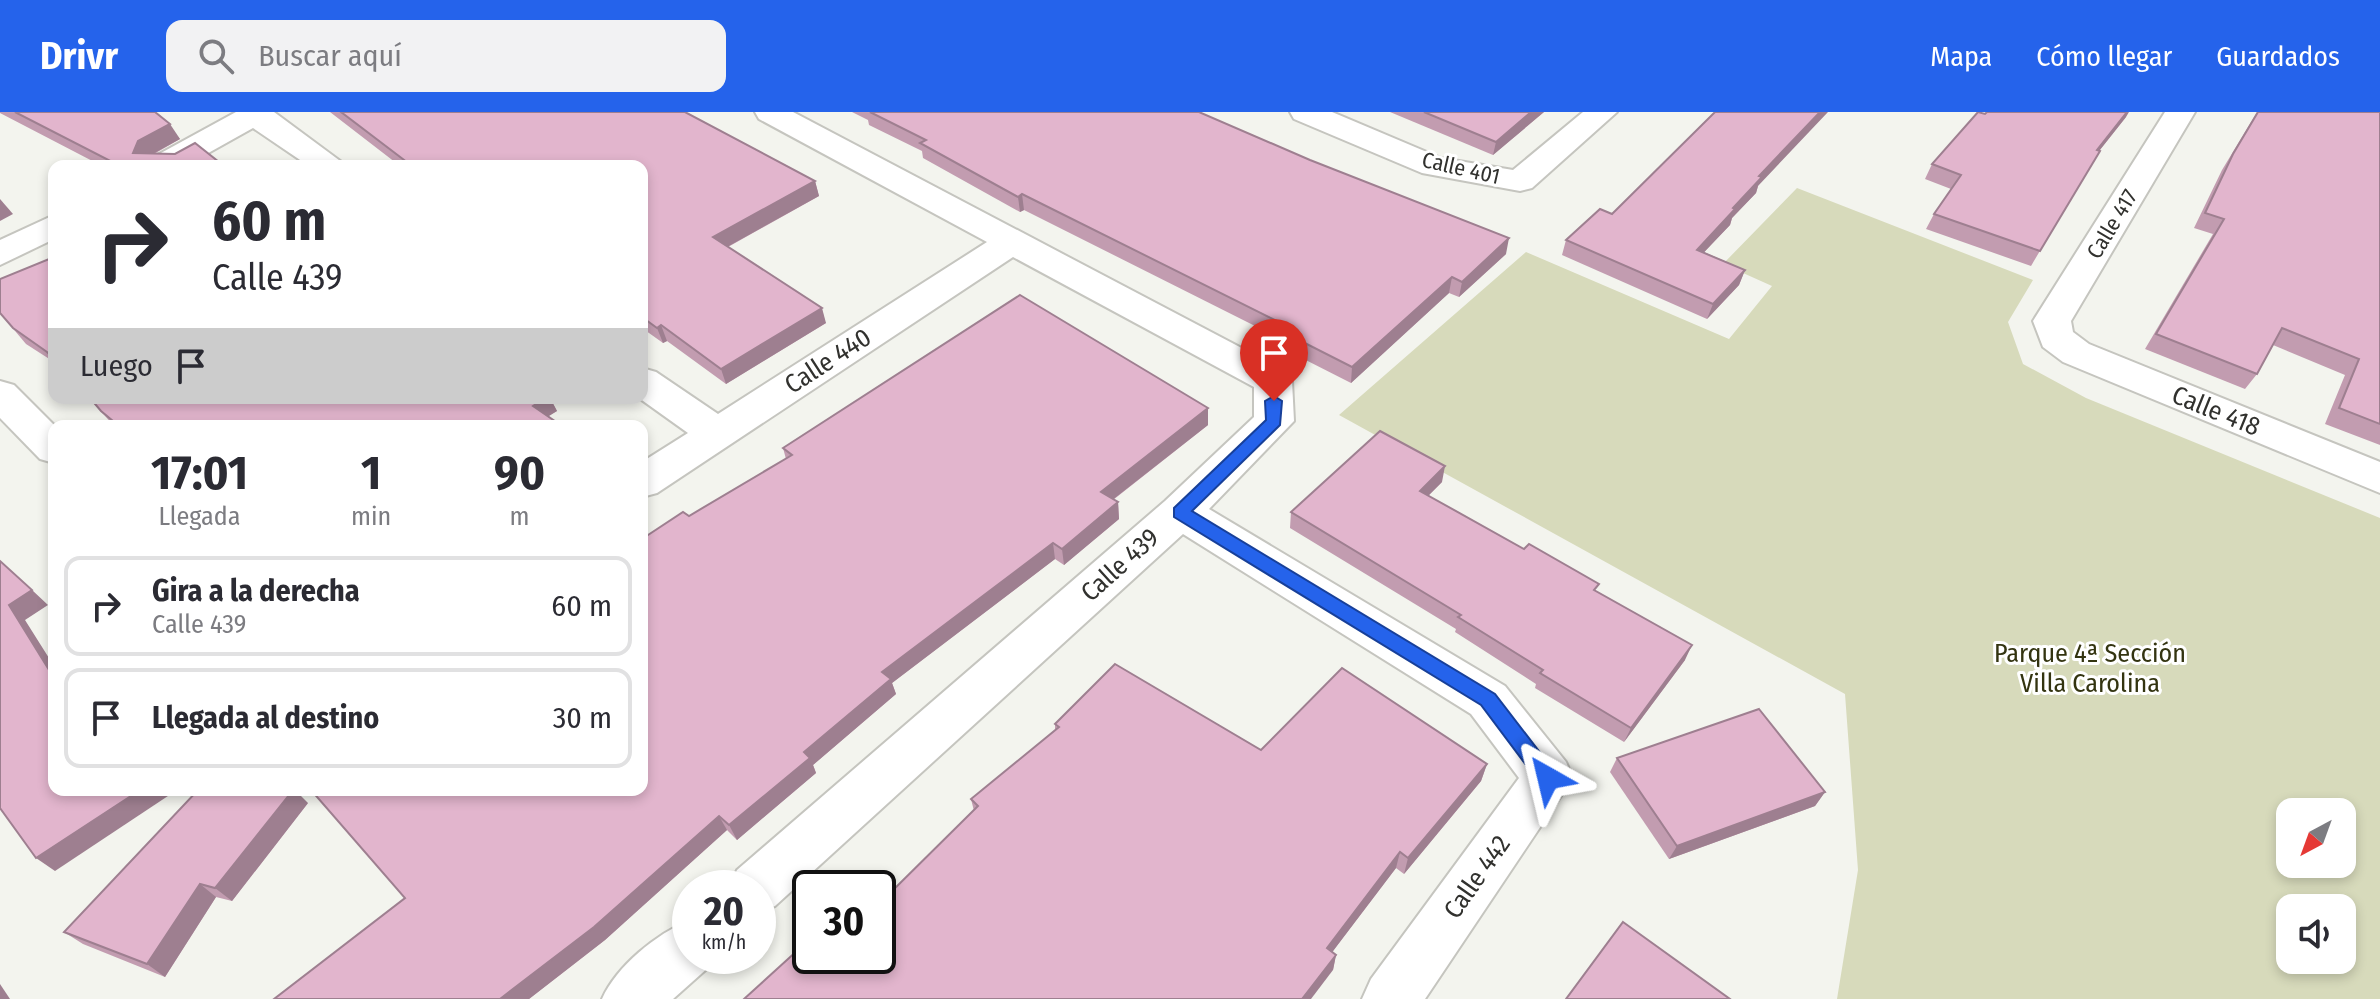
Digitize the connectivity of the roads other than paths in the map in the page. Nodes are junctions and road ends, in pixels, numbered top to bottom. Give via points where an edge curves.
1 (770, 112) edge
2 (1305, 112) edge
3 (1602, 112) edge
4 (2180, 112) edge
5 (255, 113) edge
6 (172, 160) edge
7 (322, 160) edge
8 (48, 228) edge
9 (1015, 240) junction
10 (0, 254) edge
11 (2056, 338) joint
12 (648, 385) edge
13 (0, 394) edge
14 (717, 433) junction
15 (48, 443) edge
16 (648, 478) edge
17 (2380, 478) edge
18 (1180, 512) junction
19 (776, 870) edge
20 (672, 963) edge
21 (631, 999) edge
22 (1391, 999) edge

1 - 9 street, Calle 439
2 - 3 street, Calle 401 via 1433,166 1520,181
4 - 11 street, Calle 417 via 2052,321
5 - 6 street
5 - 7 street
8 - 10 street
9 - 14 street, Calle 440
9 - 18 street, Calle 439 via 1273,381 1274,421
11 - 17 street, Calle 418 via 2076,353
12 - 14 street
13 - 15 street
14 - 16 street, Calle 440
18 - 19 street, Calle 439
18 - 22 street, Calle 442 via 1488,700 1548,778
20 - 21 street

